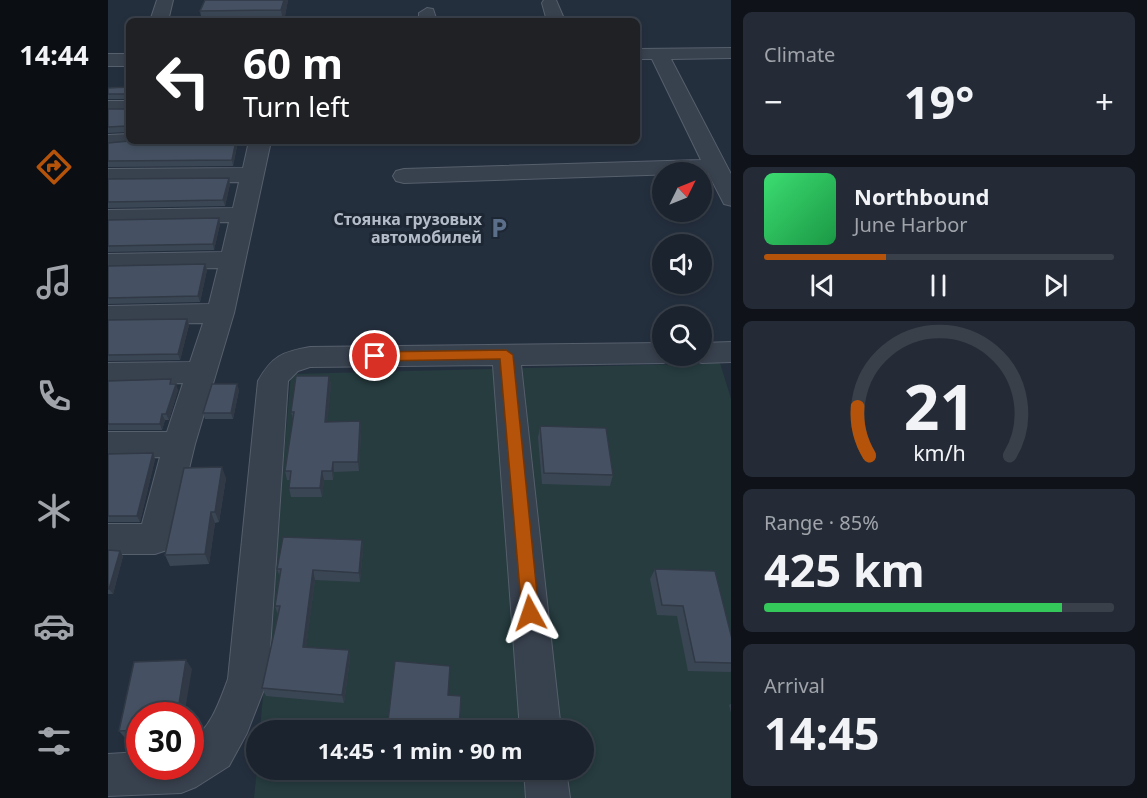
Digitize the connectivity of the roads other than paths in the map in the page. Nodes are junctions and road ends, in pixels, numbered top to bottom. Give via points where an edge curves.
1 (165, 0) edge
2 (550, 3) dead end
3 (160, 18) edge
4 (555, 18) edge
5 (731, 53) edge
6 (640, 54) edge
7 (659, 54) junction
8 (108, 60) edge
9 (126, 60) edge
10 (108, 107) edge
11 (126, 107) edge
12 (126, 140) edge
13 (108, 141) edge
14 (260, 144) edge
15 (715, 166) junction
16 (253, 175) junction
17 (108, 176) edge
18 (404, 176) dead end
19 (731, 197) edge
20 (243, 215) junction
21 (108, 217) edge
22 (233, 260) junction
23 (108, 262) edge
24 (220, 313) junction
25 (108, 315) edge
26 (731, 352) edge
27 (652, 353) edge
28 (712, 353) edge
29 (506, 355) junction
30 (201, 372) junction
31 (108, 374) edge
32 (179, 444) junction
33 (108, 445) edge
34 (108, 539) edge
35 (540, 720) edge
36 (204, 757) edge
37 (126, 774) edge
38 (108, 775) edge
39 (546, 780) edge
40 (548, 798) edge

1 - 3 street
2 - 4 street
5 - 7 street
6 - 7 street
7 - 15 street
8 - 9 street
10 - 11 street
12 - 13 street
14 - 16 street
15 - 18 street
15 - 19 street
16 - 17 street
16 - 20 street
20 - 21 street
20 - 22 street
22 - 23 street
22 - 24 street
24 - 25 street
24 - 30 street
26 - 28 street
27 - 29 street
29 - 35 street
29 - 36 street via 310,357 292,360 279,368 273,381 248,679 233,719 214,751
30 - 31 street
30 - 32 street
32 - 33 street
32 - 34 street via 155,538
37 - 38 street
39 - 40 street

